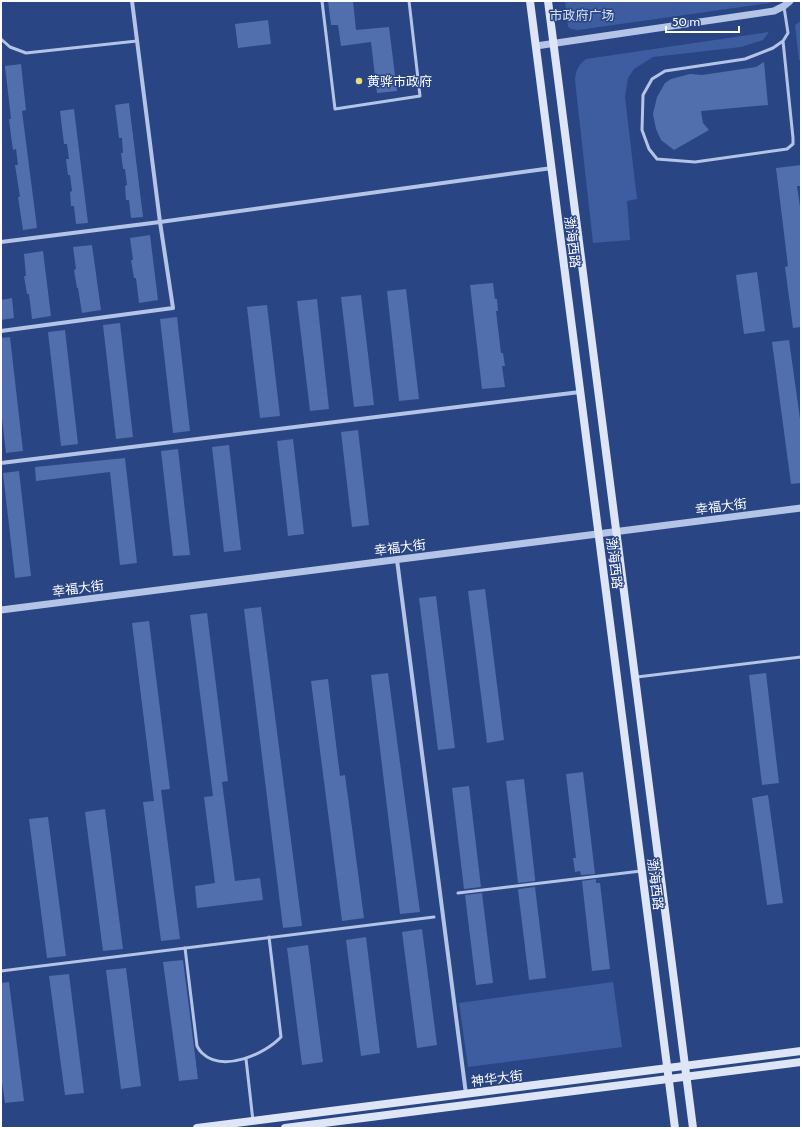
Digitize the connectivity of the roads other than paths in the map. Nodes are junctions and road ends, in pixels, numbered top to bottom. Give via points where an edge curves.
1 (132, 1) edge
2 (322, 1) edge
3 (409, 1) edge
4 (530, 1) edge
5 (548, 1) edge
6 (787, 4) edge
7 (1, 38) edge
8 (137, 41) junction
9 (783, 42) junction
10 (554, 44) junction
11 (536, 46) junction
12 (552, 168) junction
13 (160, 222) junction
14 (1, 242) edge
15 (1, 331) edge
16 (580, 392) junction
17 (1, 463) edge
18 (801, 508) edge
19 (616, 532) junction
20 (599, 534) junction
21 (397, 560) junction
22 (1, 610) edge
23 (801, 657) edge
24 (635, 677) junction
25 (642, 871) junction
26 (458, 893) dead end
27 (434, 916) dead end
28 (269, 937) junction
29 (185, 948) junction
30 (1, 971) edge
31 (801, 1051) edge
32 (246, 1059) junction
33 (801, 1062) edge
34 (684, 1066) junction
35 (667, 1068) junction
36 (686, 1076) junction
37 (669, 1079) junction
38 (466, 1094) junction
39 (253, 1121) junction
40 (197, 1128) edge
41 (285, 1128) edge
42 (675, 1128) edge
43 (693, 1128) edge

1 - 8 street
2 - 3 lane via 335,109 420,96
4 - 11 main road, 渤海西路
5 - 10 main road, 渤海西路
6 - 9 lane via 788,33
6 - 10 street via 774,10
7 - 8 lane via 10,47 26,54
8 - 13 street
9 - 9 lane via 745,59 665,71 652,79 643,95 642,130 649,149 657,159 696,162 787,149 793,144
10 - 11 street
10 - 19 main road, 渤海西路
11 - 12 main road, 渤海西路
12 - 13 street
12 - 16 main road, 渤海西路
13 - 14 street
13 - 15 street via 172,308
16 - 17 street
16 - 20 main road, 渤海西路
18 - 19 street, 幸福大街
19 - 20 street, 幸福大街
19 - 24 main road, 渤海西路
20 - 21 street, 幸福大街
20 - 25 main road, 渤海西路
21 - 22 street, 幸福大街
21 - 38 street
23 - 24 lane
24 - 34 main road, 渤海西路
25 - 26 lane
25 - 35 main road, 渤海西路
27 - 28 lane
28 - 29 lane
28 - 32 lane via 281,1037 274,1045
29 - 30 lane
29 - 32 lane via 197,1046 202,1054 211,1059
31 - 34 main road, 神华大街
32 - 39 lane
33 - 36 main road, 神华大街
34 - 35 main road, 神华大街
34 - 36 main road, 渤海西路
35 - 37 main road, 渤海西路
35 - 38 main road, 神华大街
36 - 37 main road, 神华大街
36 - 43 main road, 渤海西路
37 - 41 main road, 神华大街
37 - 42 main road, 渤海西路
38 - 39 main road, 神华大街
39 - 40 main road, 神华大街

